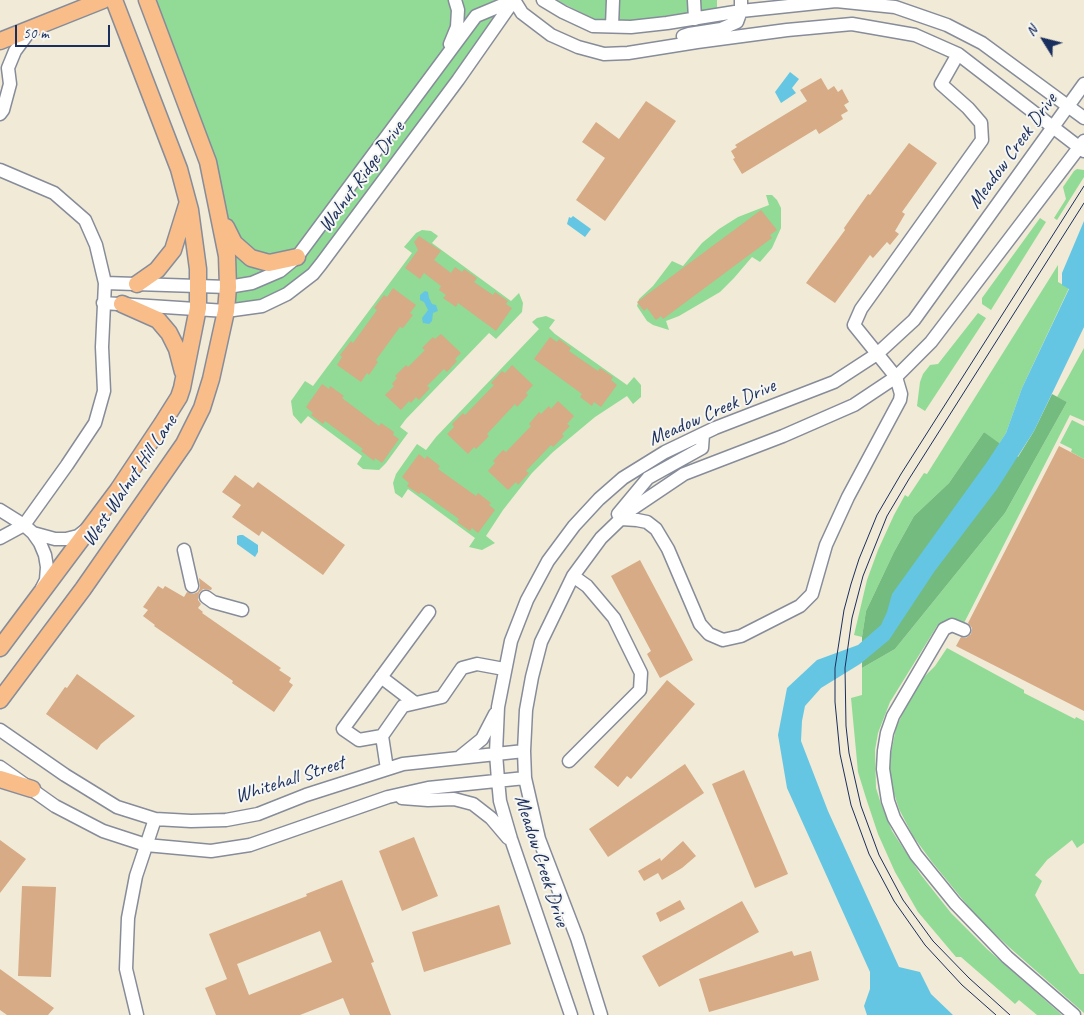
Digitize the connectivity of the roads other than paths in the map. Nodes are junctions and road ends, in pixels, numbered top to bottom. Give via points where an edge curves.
1 (103, 0) edge
2 (114, 0) edge
3 (148, 0) edge
4 (455, 0) edge
5 (514, 0) edge
6 (543, 0) edge
7 (613, 0) edge
8 (694, 0) edge
9 (741, 6) edge
10 (695, 19) junction
11 (612, 26) junction
12 (32, 28) junction
13 (0, 41) edge
14 (658, 48) junction
15 (958, 54) junction
16 (445, 57) junction
17 (1084, 84) edge
18 (1069, 106) junction
19 (0, 114) edge
20 (1084, 118) edge
21 (1054, 127) junction
22 (1083, 146) edge
23 (0, 170) edge
24 (188, 203) junction
25 (218, 209) junction
26 (297, 257) junction
27 (105, 283) junction
28 (137, 284) junction
29 (198, 286) junction
30 (228, 287) junction
31 (103, 303) junction
32 (122, 304) junction
33 (198, 308) junction
34 (226, 311) junction
35 (877, 354) junction
36 (896, 377) junction
37 (183, 382) junction
38 (703, 434) junction
39 (0, 510) edge
40 (621, 519) junction
41 (95, 521) junction
42 (29, 529) junction
43 (0, 538) edge
44 (601, 538) junction
45 (184, 550) dead end
46 (573, 576) junction
47 (192, 586) dead end
48 (206, 597) dead end
49 (36, 600) junction
50 (242, 610) dead end
51 (429, 612) dead end
52 (964, 630) dead end
53 (0, 648) edge
54 (504, 669) junction
55 (381, 677) junction
56 (0, 700) edge
57 (415, 703) junction
58 (498, 708) junction
59 (0, 730) edge
60 (382, 736) junction
61 (524, 751) junction
62 (496, 752) junction
63 (461, 756) junction
64 (569, 761) dead end
65 (0, 767) edge
66 (387, 769) junction
67 (525, 778) junction
68 (0, 779) edge
69 (498, 780) junction
70 (32, 789) junction
71 (388, 797) junction
72 (154, 819) junction
73 (146, 845) junction
74 (513, 845) junction
75 (137, 1015) edge
76 (571, 1015) edge
77 (601, 1015) edge
78 (1074, 1015) edge

1 - 12 main road
2 - 24 main road, West Walnut Hill Lane via 179,169
3 - 25 main road, West Walnut Hill Lane via 208,162
4 - 16 street via 457,26
5 - 14 street via 522,13 551,35 578,48 604,54
5 - 16 street, Walnut Ridge Drive via 476,16
5 - 34 street, Walnut Ridge Drive via 313,274 277,300 262,306
6 - 11 street via 594,26
7 - 11 street
8 - 10 street
9 - 10 street
9 - 14 street via 737,22 721,29 689,34
9 - 18 street via 836,1 895,7 948,25 982,43
10 - 11 street
12 - 13 main road
12 - 19 street via 15,51 8,68 10,84 4,110
14 - 15 street via 852,24 915,35
15 - 21 street
15 - 35 street via 941,84 981,123 982,140 861,309 854,325
16 - 26 street, Walnut Ridge Drive
17 - 18 street, Meadow Creek Drive
18 - 20 street
18 - 21 street, Meadow Creek Drive
21 - 22 street
21 - 35 street, Meadow Creek Drive via 914,320
22 - 36 street, Meadow Creek Drive via 931,342
23 - 27 street via 54,193 85,220 96,245
24 - 28 main road via 173,250 157,270
24 - 29 main road, West Walnut Hill Lane
25 - 26 main road via 234,243 251,258 269,263
25 - 30 main road, West Walnut Hill Lane via 227,256
26 - 30 street, Walnut Ridge Drive via 280,271 252,284
27 - 28 street, Walnut Ridge Drive
27 - 31 street
28 - 29 street, Walnut Ridge Drive
29 - 30 street, Walnut Ridge Drive
29 - 33 main road, West Walnut Hill Lane
30 - 34 main road, West Walnut Hill Lane
31 - 32 street, Walnut Ridge Drive
31 - 42 street via 104,391 95,423
32 - 33 street, Walnut Ridge Drive
32 - 37 main road via 158,320 169,333 180,357
33 - 34 street, Walnut Ridge Drive
33 - 37 main road, West Walnut Hill Lane
34 - 56 main road, West Walnut Hill Lane via 212,379 184,444
35 - 36 street
35 - 38 street, Meadow Creek Drive via 834,382
36 - 40 street, Meadow Creek Drive via 854,405 684,474
36 - 40 street via 900,400 826,545 812,594 800,606 741,636 723,640 709,634 700,624 656,529 647,522
37 - 41 main road, West Walnut Hill Lane via 179,397 162,424
38 - 44 street via 702,448 648,478
38 - 54 street, Meadow Creek Drive via 665,452 623,478 574,526 548,561 527,600 510,641
39 - 42 street
40 - 44 street, Meadow Creek Drive
41 - 42 street via 78,536 66,539 55,539
41 - 49 main road, West Walnut Hill Lane
42 - 43 street
42 - 49 street via 40,543 47,567 46,580
44 - 46 street, Meadow Creek Drive
45 - 47 street
46 - 61 street, Meadow Creek Drive via 541,642 526,710
46 - 64 street via 587,586 614,618 641,673 640,690
48 - 50 street
49 - 53 main road, West Walnut Hill Lane
51 - 55 street
52 - 78 street via 952,625 944,629 892,716 883,769 888,801 916,855 955,903 1007,957
54 - 57 street via 476,664 462,668 442,697
54 - 58 street, Meadow Creek Drive
55 - 57 street
55 - 60 street via 343,729 359,740
57 - 60 street via 403,706
58 - 62 street, Meadow Creek Drive
58 - 63 street via 482,739
59 - 72 street, Whitehall Street via 117,807
60 - 66 street
61 - 62 street, Whitehall Street
61 - 67 street, Meadow Creek Drive
62 - 63 street, Whitehall Street
62 - 69 street, Meadow Creek Drive
63 - 66 street, Whitehall Street
65 - 70 street
66 - 72 street, Whitehall Street via 258,814 226,820
67 - 69 street
67 - 77 street, Meadow Creek Drive via 539,839
68 - 70 main road
69 - 71 street via 428,788
69 - 74 street, Meadow Creek Drive via 500,801
70 - 73 street via 55,806 103,831
71 - 73 street via 250,845 211,851
71 - 74 street via 454,798 473,804 491,818
72 - 73 street
73 - 75 street via 128,918 126,969
74 - 76 street, Meadow Creek Drive

